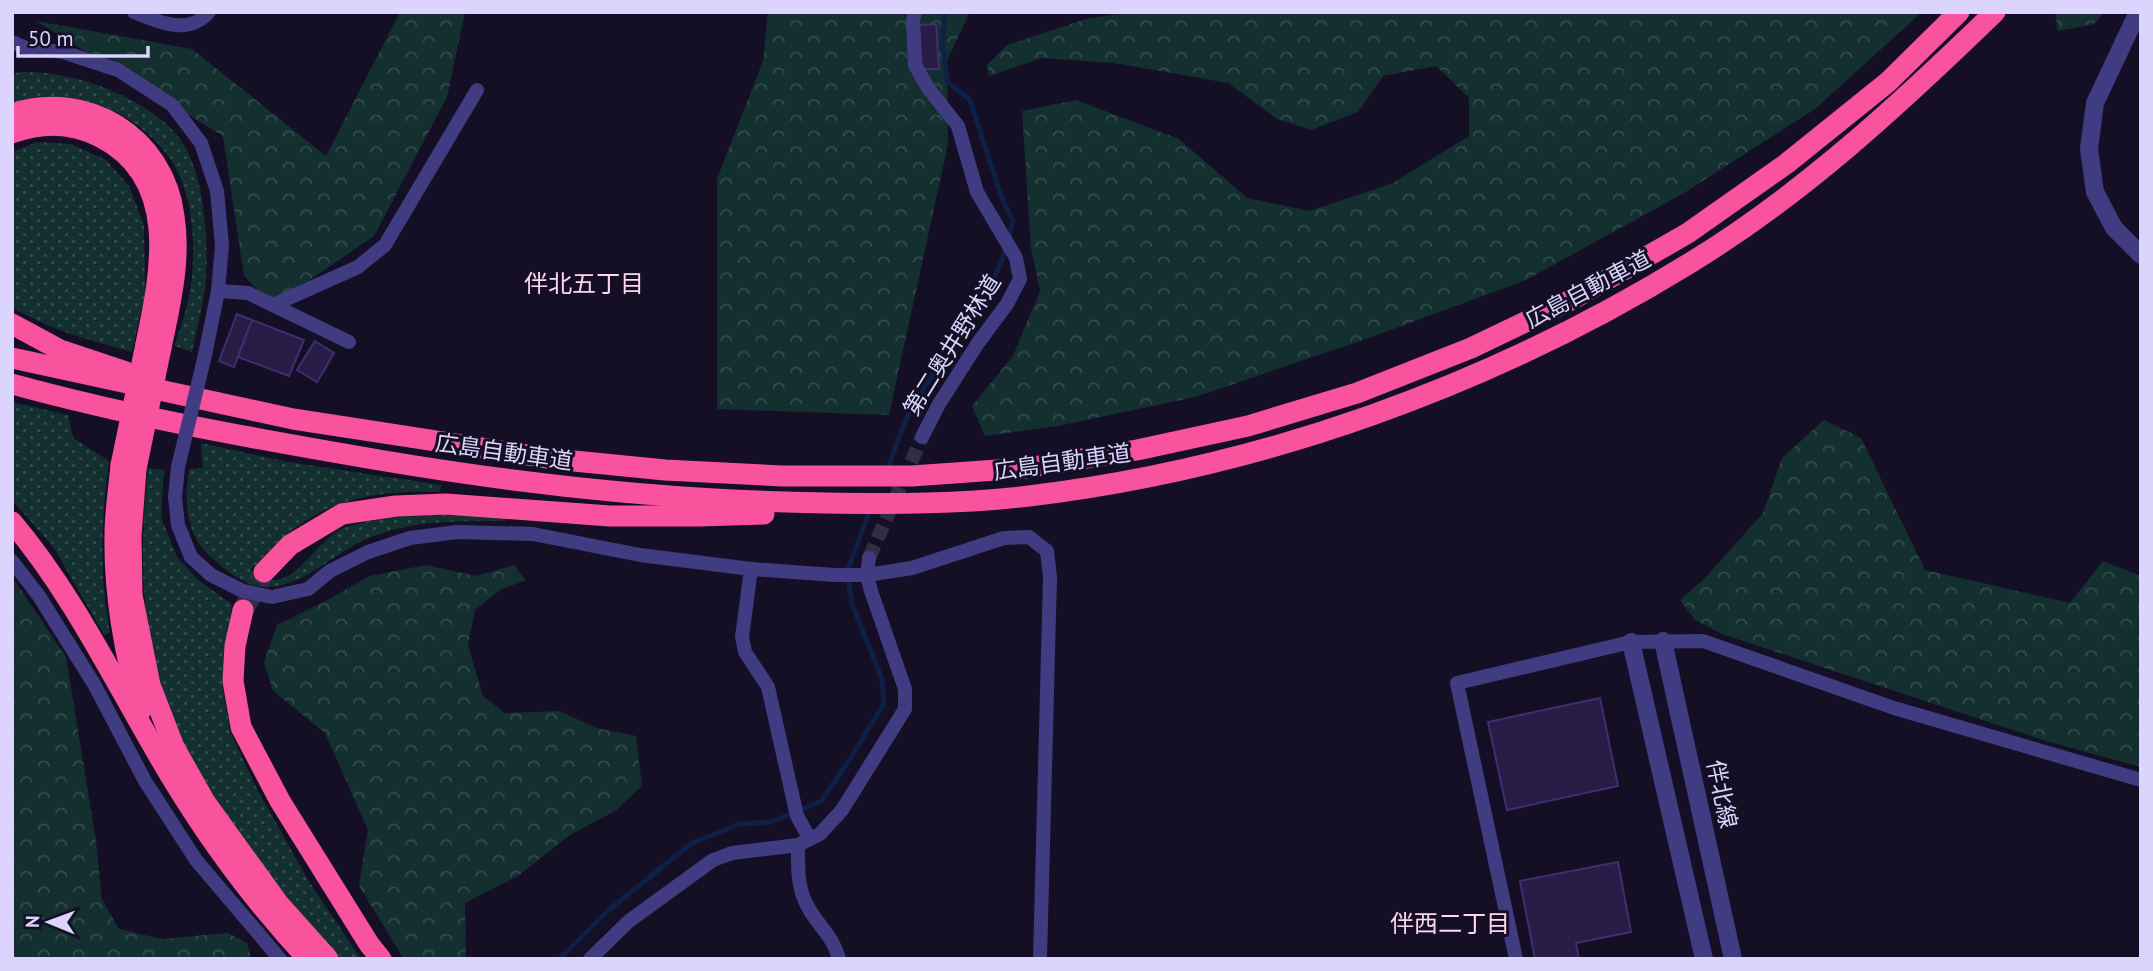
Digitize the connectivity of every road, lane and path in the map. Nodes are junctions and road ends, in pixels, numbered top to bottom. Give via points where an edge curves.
1 (134, 12) edge
2 (209, 12) edge
3 (915, 12) edge
4 (1959, 12) edge
5 (1994, 12) edge
6 (2138, 12) edge
7 (12, 42) edge
8 (477, 90) dead end
9 (12, 114) edge
10 (12, 133) edge
11 (2141, 255) edge
12 (218, 291) junction
13 (273, 305) junction
14 (12, 324) edge
15 (349, 342) dead end
16 (153, 346) junction
17 (12, 358) edge
18 (12, 384) edge
19 (293, 419) junction
20 (922, 437) tunnel mouth
21 (129, 467) junction
22 (909, 504) junction
23 (12, 522) edge
24 (869, 558) tunnel mouth
25 (12, 561) edge
26 (751, 569) junction
27 (264, 572) tunnel mouth
28 (867, 575) junction
29 (243, 610) tunnel mouth
30 (1662, 641) junction
31 (1632, 642) junction
32 (158, 754) junction
33 (2141, 780) edge
34 (804, 842) junction
35 (280, 959) edge
36 (308, 959) edge
37 (328, 959) edge
38 (381, 959) edge
39 (590, 959) edge
40 (839, 959) edge
41 (1040, 959) edge
42 (1516, 959) edge
43 (1704, 959) edge
44 (1733, 959) edge

1 - 2 street via 168,25 192,25
3 - 20 street, 第二奥井野林道 via 915,65 958,126 976,192 1016,257 1020,279
4 - 19 highway, 広島自動車道 via 1888,82 1806,148 1677,239 1574,298 1471,348 1357,393 1248,426 1026,468 912,476 665,470 554,459
5 - 22 highway, 広島自動車道 via 1898,106 1793,193 1680,269 1584,325 1479,374 1268,448 1155,475 1027,496
6 - 11 street via 2095,103 2089,149 2095,192 2114,228
7 - 12 street via 118,70 172,105 201,143 217,191 222,245
8 - 13 street via 385,245 358,267
9 - 16 highway via 72,107 100,116 146,149 163,179 174,213 177,248 174,285
10 - 16 highway via 42,125 68,125 114,144 132,160 147,183 161,245
12 - 13 street via 247,293
12 - 26 street, bridge via 175,497 178,526 191,557 211,575 243,591 272,597 308,589 330,571 368,552 410,538 457,533 533,534 640,555
13 - 15 street
14 - 19 highway via 60,350
16 - 21 highway, bridge
17 - 19 highway, 広島自動車道
18 - 22 highway, 広島自動車道 via 294,446 557,487 767,502
21 - 32 highway via 115,534 117,583 135,686
21 - 37 highway via 132,595 150,685 174,747 205,802 278,903
22 - 27 highway via 699,516 610,516 446,504 396,506 342,514 290,545
23 - 32 highway via 72,603
24 - 28 street
25 - 35 street via 94,684 145,780 196,860
26 - 28 street
26 - 34 street via 742,637 745,652 768,687
28 - 34 street via 905,689 905,709 842,810 820,834
28 - 41 street via 912,568 1003,538 1028,537 1047,551
29 - 38 highway via 233,681 241,727 280,802
30 - 31 street
30 - 33 street via 1703,641 1895,708
30 - 44 street, 伴北線
31 - 42 street via 1457,683
31 - 43 street
32 - 36 highway via 217,847
34 - 39 street via 713,860 629,921
34 - 40 street via 798,880 805,903 835,944

